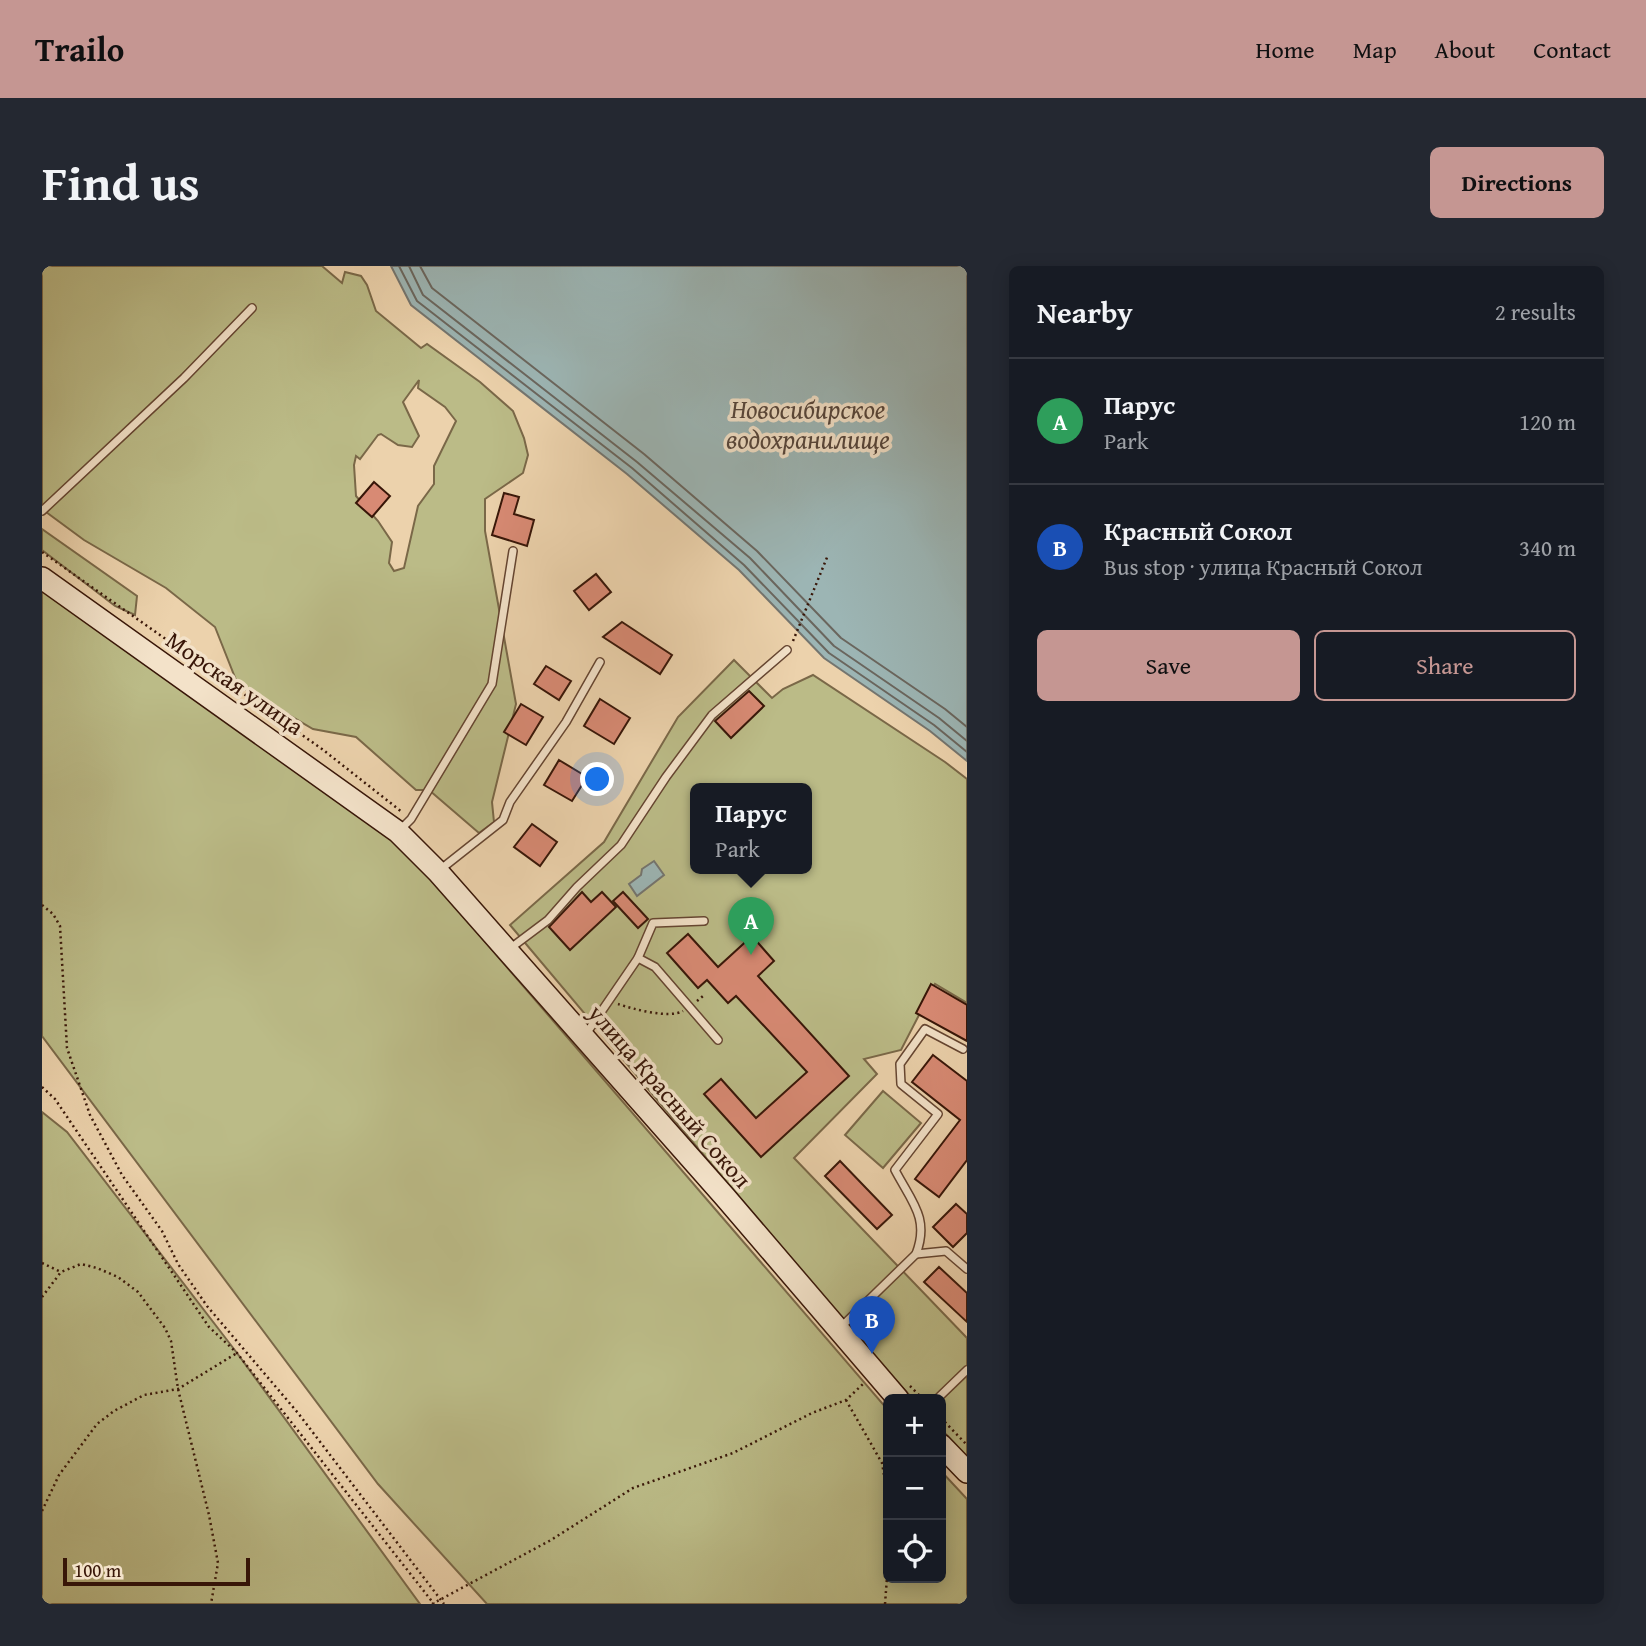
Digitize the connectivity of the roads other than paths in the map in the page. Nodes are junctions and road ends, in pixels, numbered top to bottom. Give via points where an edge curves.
1 (252, 308) dead end
2 (42, 511) edge
3 (513, 551) dead end
4 (42, 578) edge
5 (787, 650) dead end
6 (600, 662) dead end
7 (398, 832) junction
8 (438, 872) junction
9 (704, 921) dead end
10 (508, 951) junction
11 (638, 958) junction
12 (584, 1037) junction
13 (718, 1040) dead end
14 (963, 1049) dead end
15 (916, 1254) junction
16 (967, 1269) edge
17 (838, 1330) junction
18 (967, 1370) edge
19 (894, 1394) edge
20 (942, 1394) edge
21 (946, 1450) edge
22 (967, 1472) edge

1 - 2 lane
3 - 7 lane via 492,684 411,819
4 - 7 street, Морская улица
5 - 10 lane via 712,715 621,845 548,920
6 - 8 lane via 503,820
7 - 8 street, улица Красный Сокол
8 - 10 street, улица Красный Сокол
9 - 11 lane via 653,923
10 - 12 street, улица Красный Сокол
11 - 12 lane
11 - 13 lane via 655,967
12 - 17 street, улица Красный Сокол
14 - 15 lane via 925,1029 900,1065 901,1084 938,1114 895,1170 922,1223
15 - 16 lane via 946,1251
15 - 17 lane
17 - 19 street, улица Красный Сокол
18 - 20 lane
21 - 22 street

